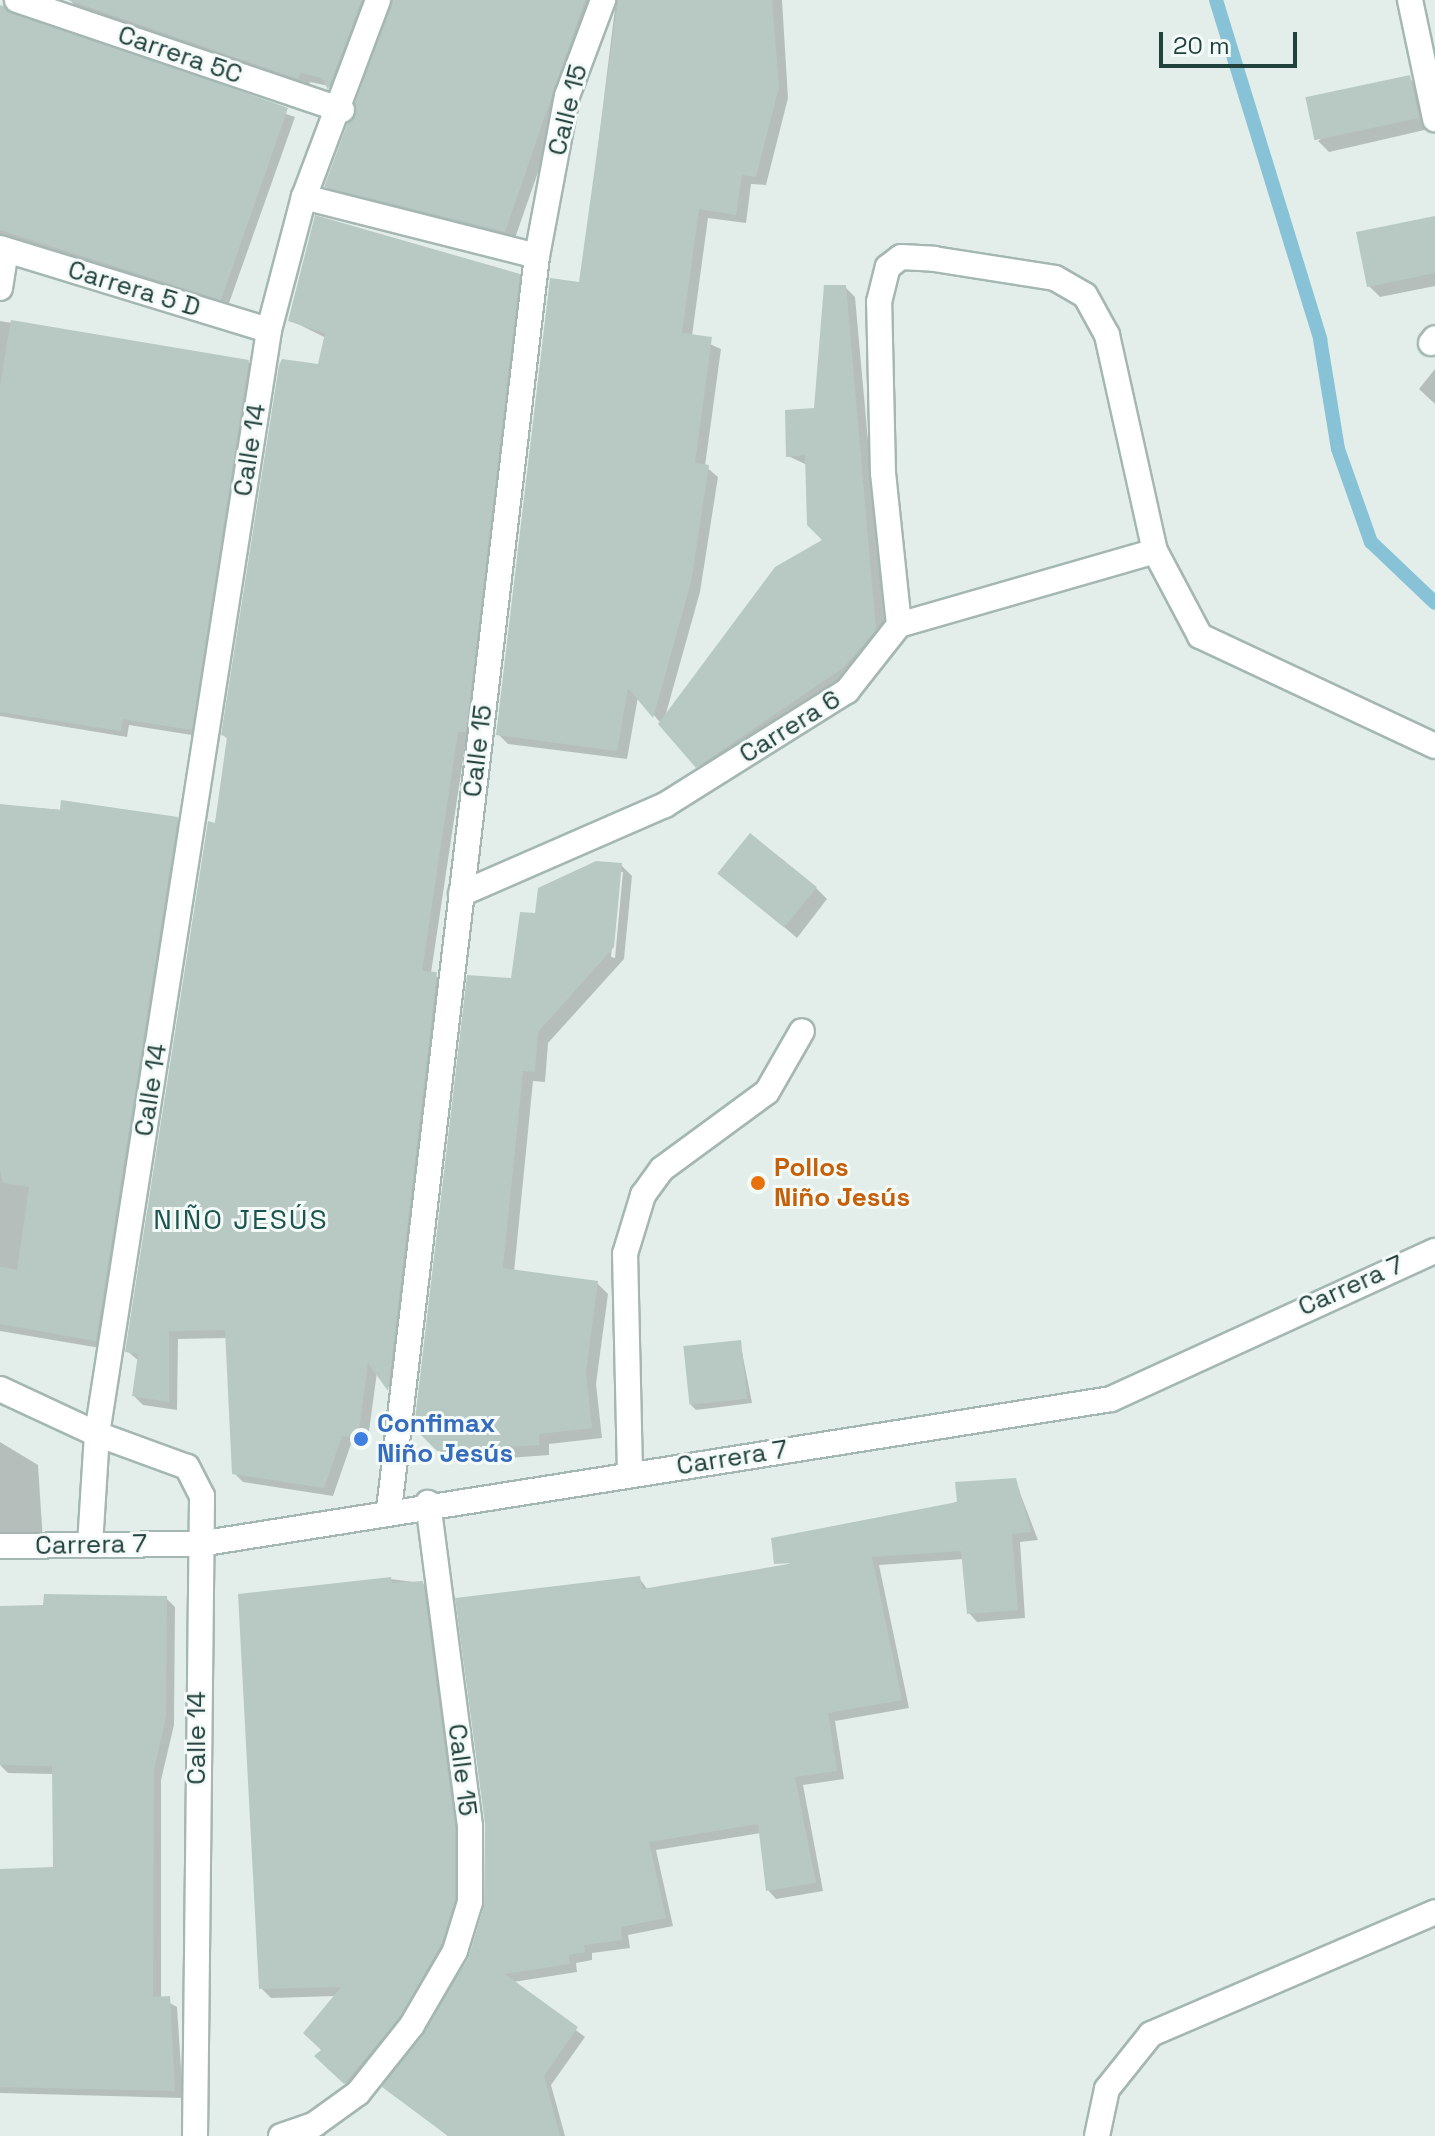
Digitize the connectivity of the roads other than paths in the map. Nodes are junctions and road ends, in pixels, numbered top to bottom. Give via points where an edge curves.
1 (17, 0) edge
2 (378, 0) edge
3 (603, 0) edge
4 (1410, 0) edge
5 (342, 110) junction
6 (1435, 119) edge
7 (304, 197) junction
8 (3, 249) edge
9 (537, 256) junction
10 (0, 288) edge
11 (269, 330) junction
12 (1155, 551) junction
13 (899, 625) junction
14 (1435, 746) edge
15 (461, 894) junction
16 (802, 1031) dead end
17 (1435, 1251) edge
18 (0, 1389) edge
19 (97, 1434) junction
20 (630, 1473) junction
21 (428, 1503) junction
22 (389, 1510) junction
23 (199, 1544) junction
24 (90, 1545) junction
25 (0, 1546) edge
26 (1435, 1912) edge
27 (195, 2136) edge
28 (281, 2136) edge
29 (1097, 2136) edge

1 - 5 street, Carrera 5C
2 - 5 street, Calle 14
3 - 9 street, Calle 15 via 567,96
4 - 6 street
5 - 7 street, Calle 14
7 - 9 street
7 - 11 street, Calle 14
8 - 10 street
8 - 11 street, Carrera 5 D
9 - 15 street, Calle 15
11 - 19 street, Calle 14
12 - 13 street
12 - 13 street via 1107,335 1085,295 1055,278 901,257 888,267 879,302 883,473
12 - 14 street via 1200,636
13 - 15 street, Carrera 6 via 847,691 665,805
15 - 22 street, Calle 15
16 - 20 street via 767,1092 662,1169 643,1195 625,1254
17 - 20 street, Carrera 7 via 1111,1399
18 - 19 street
19 - 23 street, Calle 14 via 195,1474 202,1496
19 - 24 street
20 - 21 street, Carrera 7
21 - 22 street, Carrera 7
21 - 28 street, Calle 15 via 470,1826 470,1902 455,1951 412,2025 358,2093 315,2124
22 - 23 street, Carrera 7
23 - 24 street, Carrera 7
23 - 27 street, Calle 14
24 - 25 street, Carrera 7
26 - 29 street via 1151,2034 1107,2089

